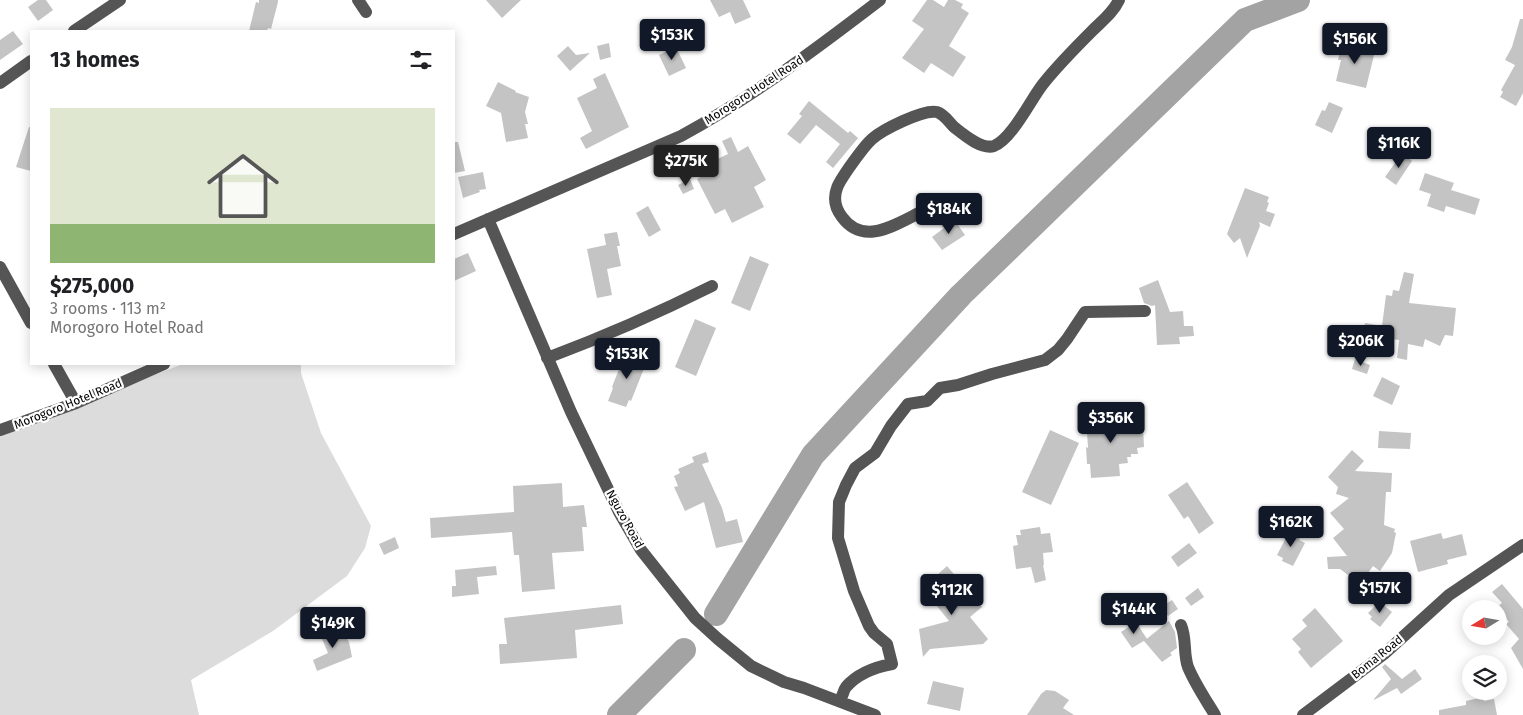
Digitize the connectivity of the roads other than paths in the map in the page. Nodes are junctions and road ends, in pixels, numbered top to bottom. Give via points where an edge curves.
1 (120, 0) edge
2 (358, 0) edge
3 (880, 0) edge
4 (1119, 0) edge
5 (366, 12) dead end
6 (75, 30) edge
7 (30, 62) edge
8 (0, 82) edge
9 (923, 211) dead end
10 (488, 219) junction
11 (455, 234) edge
12 (0, 267) edge
13 (712, 286) dead end
14 (1144, 310) dead end
15 (30, 321) edge
16 (547, 358) junction
17 (55, 365) edge
18 (162, 365) edge
19 (76, 403) junction
20 (0, 430) edge
21 (1523, 545) edge
22 (1181, 625) dead end
23 (839, 701) junction
24 (875, 715) edge
25 (1215, 715) edge
26 (1303, 715) edge

1 - 6 street
2 - 5 street
3 - 10 street, Morogoro Hotel Road via 776,78 682,136
4 - 9 street via 1116,8 1051,74 1014,127 995,146 986,146 969,138 940,113 915,116 871,139 845,174 835,194 835,203 842,216 850,226 863,232 876,231
7 - 8 street
10 - 11 street, Morogoro Hotel Road
10 - 16 street, Nguzo Road
12 - 15 street
13 - 16 street via 663,311
14 - 23 street via 1085,312 1067,340 1045,360 940,388 927,401 908,404 874,453 856,468 840,502 838,538 854,591 869,626 887,644 892,664 857,677 845,688
16 - 23 street, Nguzo Road via 628,530 695,618 751,666 768,676
17 - 19 street
18 - 19 street, Morogoro Hotel Road
19 - 20 street, Morogoro Hotel Road
21 - 26 street, Boma Road via 1449,595 1384,654
22 - 25 street via 1185,633 1188,666
23 - 24 street, Nguzo Road

